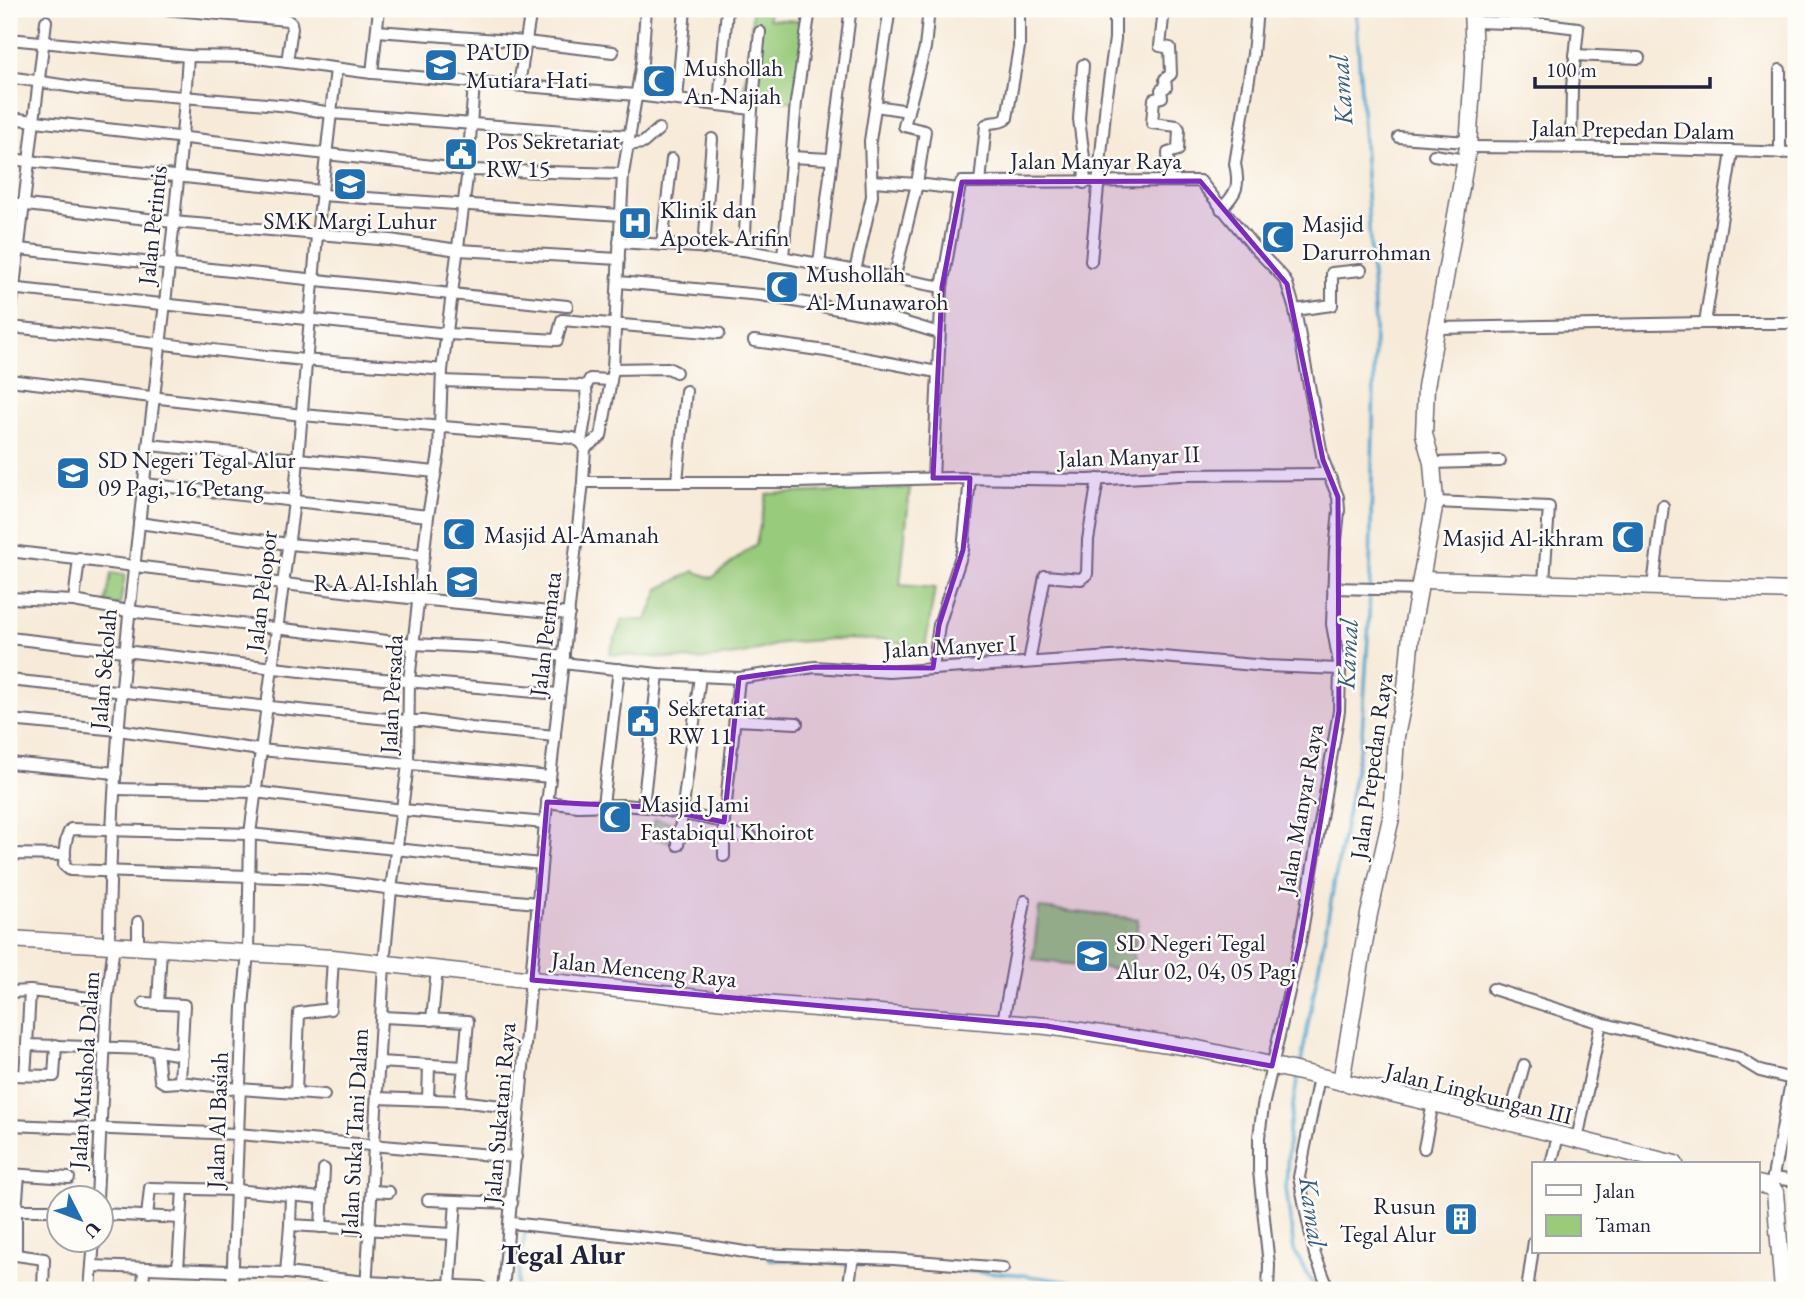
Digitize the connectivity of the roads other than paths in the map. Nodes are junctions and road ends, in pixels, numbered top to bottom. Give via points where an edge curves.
1 (164, 9) edge
2 (379, 9) edge
3 (531, 9) edge
4 (646, 9) edge
5 (685, 9) edge
6 (727, 9) edge
7 (810, 9) edge
8 (929, 9) edge
9 (1019, 9) edge
10 (1115, 9) edge
11 (1164, 9) edge
12 (1257, 9) edge
13 (890, 14) dead end
14 (850, 15) dead end
15 (1473, 15) edge
16 (46, 21) dead end
17 (377, 31) junction
18 (760, 32) dead end
19 (9, 39) edge
20 (43, 42) junction
21 (526, 42) junction
22 (613, 52) dead end
23 (1575, 55) junction
24 (188, 56) junction
25 (1639, 58) dead end
26 (287, 62) junction
27 (1083, 65) dead end
28 (336, 69) junction
29 (1780, 70) dead end
30 (372, 73) junction
31 (9, 77) edge
32 (38, 80) junction
33 (474, 82) junction
34 (519, 85) junction
35 (636, 95) junction
36 (186, 99) junction
37 (677, 99) junction
38 (719, 105) junction
39 (876, 106) junction
40 (753, 110) junction
41 (908, 111) junction
42 (327, 112) junction
43 (9, 118) edge
44 (34, 121) junction
45 (471, 125) junction
46 (659, 129) dead end
47 (182, 136) junction
48 (1399, 137) dead end
49 (712, 139) dead end
50 (628, 141) junction
51 (1571, 148) junction
52 (1467, 150) junction
53 (1732, 152) junction
54 (326, 153) junction
55 (1780, 153) junction
56 (1796, 153) edge
57 (1434, 155) dead end
58 (791, 157) junction
59 (9, 159) edge
60 (672, 159) dead end
61 (830, 159) junction
62 (28, 161) junction
63 (467, 170) junction
64 (623, 174) junction
65 (178, 178) junction
66 (872, 181) junction
67 (1169, 181) junction
68 (980, 182) junction
69 (1084, 183) junction
70 (1097, 183) junction
71 (918, 184) junction
72 (959, 189) junction
73 (321, 193) junction
74 (9, 202) edge
75 (23, 204) junction
76 (463, 206) junction
77 (1221, 209) junction
78 (621, 215) junction
79 (173, 222) junction
80 (317, 235) junction
81 (619, 242) junction
82 (662, 244) junction
83 (13, 248) edge
84 (704, 248) junction
85 (458, 250) junction
86 (744, 250) junction
87 (783, 257) junction
88 (619, 259) junction
89 (1091, 261) dead end
90 (819, 264) junction
91 (169, 265) junction
92 (1362, 270) dead end
93 (855, 271) junction
94 (894, 279) junction
95 (313, 280) junction
96 (619, 282) junction
97 (11, 288) edge
98 (942, 288) junction
99 (452, 294) junction
100 (165, 303) junction
101 (567, 306) dead end
102 (1296, 310) junction
103 (310, 318) junction
104 (1705, 323) junction
105 (1796, 323) edge
106 (616, 325) junction
107 (9, 328) edge
108 (1437, 328) junction
109 (939, 333) junction
110 (448, 334) junction
111 (719, 334) dead end
112 (754, 341) dead end
113 (161, 343) junction
114 (306, 360) junction
115 (676, 372) dead end
116 (937, 372) junction
117 (442, 375) junction
118 (612, 375) junction
119 (9, 380) edge
120 (586, 386) junction
121 (686, 391) dead end
122 (155, 398) junction
123 (302, 415) junction
124 (441, 427) junction
125 (149, 445) junction
126 (583, 445) junction
127 (298, 458) junction
128 (1500, 461) dead end
129 (1432, 464) junction
130 (436, 472) junction
131 (1326, 474) junction
132 (933, 478) junction
133 (970, 478) junction
134 (1098, 479) junction
135 (677, 481) junction
136 (583, 482) junction
137 (144, 484) junction
138 (294, 502) junction
139 (1435, 502) junction
140 (1663, 506) dead end
141 (428, 516) junction
142 (139, 523) junction
143 (288, 544) junction
144 (9, 551) edge
145 (424, 555) junction
146 (79, 558) junction
147 (134, 567) junction
148 (1544, 582) junction
149 (283, 584) junction
150 (1421, 585) junction
151 (1653, 586) junction
152 (1333, 588) junction
153 (1796, 591) edge
154 (9, 598) edge
155 (418, 599) junction
156 (74, 601) junction
157 (128, 611) junction
158 (569, 614) junction
159 (277, 628) junction
160 (9, 638) edge
161 (413, 644) junction
162 (125, 650) junction
163 (564, 659) junction
164 (1029, 662) junction
165 (272, 667) junction
166 (933, 668) junction
167 (618, 669) junction
168 (1340, 669) junction
169 (658, 674) junction
170 (700, 676) junction
171 (739, 678) junction
172 (9, 680) edge
173 (409, 681) junction
174 (123, 692) junction
175 (559, 694) junction
176 (266, 706) junction
177 (9, 720) edge
178 (735, 720) junction
179 (407, 721) junction
180 (797, 723) dead end
181 (118, 730) junction
182 (555, 736) junction
183 (260, 750) junction
184 (9, 763) edge
185 (408, 765) junction
186 (116, 773) junction
187 (550, 777) junction
188 (116, 789) junction
189 (255, 792) junction
190 (547, 802) junction
191 (603, 805) junction
192 (643, 806) junction
193 (402, 810) junction
194 (683, 812) junction
195 (724, 822) junction
196 (545, 823) junction
197 (112, 832) junction
198 (250, 834) junction
199 (724, 835) junction
200 (751, 836) dead end
201 (678, 845) dead end
202 (397, 849) junction
203 (9, 854) edge
204 (65, 855) junction
205 (724, 856) dead end
206 (541, 864) junction
207 (109, 872) junction
208 (250, 876) junction
209 (391, 889) junction
210 (1025, 901) dead end
211 (538, 904) junction
212 (138, 922) dead end
213 (9, 939) edge
214 (111, 945) junction
215 (138, 946) junction
216 (161, 948) junction
217 (248, 952) junction
218 (333, 958) junction
219 (437, 969) junction
220 (384, 970) junction
221 (531, 980) junction
222 (1493, 989) dead end
223 (30, 991) junction
224 (9, 992) edge
225 (107, 1000) junction
226 (144, 1003) dead end
227 (158, 1004) junction
228 (382, 1017) junction
229 (432, 1020) junction
230 (1003, 1022) junction
231 (1601, 1023) junction
232 (27, 1045) junction
233 (56, 1045) junction
234 (105, 1047) junction
235 (157, 1051) junction
236 (182, 1055) junction
237 (1796, 1056) edge
238 (379, 1062) junction
239 (429, 1065) junction
240 (1524, 1065) dead end
241 (464, 1067) junction
242 (1279, 1068) junction
243 (9, 1074) edge
244 (25, 1075) junction
245 (1315, 1077) junction
246 (1792, 1079) junction
247 (180, 1082) junction
248 (1342, 1082) junction
249 (239, 1089) junction
250 (296, 1093) junction
251 (324, 1095) dead end
252 (377, 1098) junction
253 (428, 1100) junction
254 (460, 1101) junction
255 (1433, 1103) junction
256 (518, 1108) junction
257 (1508, 1124) junction
258 (9, 1125) edge
259 (102, 1129) junction
260 (238, 1135) junction
261 (1558, 1136) junction
262 (1577, 1140) junction
263 (375, 1147) junction
264 (1424, 1149) dead end
265 (516, 1157) junction
266 (1551, 1162) edge
267 (1667, 1162) edge
268 (324, 1169) dead end
269 (14, 1174) edge
270 (69, 1178) dead end
271 (1796, 1181) edge
272 (1767, 1183) edge
273 (98, 1184) edge
274 (183, 1189) junction
275 (235, 1190) junction
276 (373, 1191) junction
277 (389, 1192) dead end
278 (291, 1196) junction
279 (321, 1198) junction
280 (428, 1200) dead end
281 (456, 1201) junction
282 (512, 1203) junction
283 (16, 1210) junction
284 (46, 1210) edge
285 (116, 1215) edge
286 (148, 1217) junction
287 (181, 1218) junction
288 (511, 1223) junction
289 (290, 1225) junction
290 (321, 1227) junction
291 (369, 1229) junction
292 (453, 1234) junction
293 (93, 1254) edge
294 (1532, 1254) edge
295 (852, 1262) junction
296 (92, 1266) junction
297 (145, 1268) junction
298 (1003, 1268) dead end
299 (178, 1269) junction
300 (232, 1270) junction
301 (286, 1273) junction
302 (318, 1277) junction
303 (366, 1286) edge
304 (450, 1286) junction
305 (420, 1287) edge
306 (481, 1287) dead end
307 (43, 1290) edge
308 (90, 1290) edge
309 (143, 1290) edge
310 (232, 1290) edge
311 (317, 1290) edge
312 (503, 1290) edge
313 (848, 1290) edge
314 (1268, 1290) edge
315 (1332, 1290) edge
316 (1527, 1290) edge
317 (1783, 1290) edge

1 - 26 street via 290,21
2 - 17 street
3 - 21 street
4 - 35 street
5 - 37 street
6 - 38 street
7 - 58 street
8 - 41 street via 925,48
9 - 68 street via 1019,47 1007,118 986,125
10 - 70 street
11 - 67 street via 1160,46 1170,48 1171,74 1165,79 1162,97 1154,99 1152,123 1179,129 1178,149 1168,152
12 - 77 street via 1235,164 1239,182
13 - 39 street
14 - 61 street
15 - 23 street via 1578,28
15 - 52 street, Jalan Prepedan Raya
16 - 20 street
17 - 21 street
17 - 30 street
18 - 40 street
19 - 20 street
20 - 24 street
20 - 32 street
21 - 22 street
21 - 34 street
23 - 25 street
23 - 51 street
24 - 26 street
24 - 36 street, Jalan Perintis
26 - 28 street
27 - 69 street via 1079,119
28 - 30 street
28 - 42 street, Jalan Pelopor
29 - 55 street
30 - 33 street
31 - 32 street
32 - 36 street
32 - 44 street
33 - 34 street
33 - 45 street, Jalan Persada
34 - 35 street
35 - 37 street
35 - 50 street
36 - 42 street
36 - 47 street, Jalan Perintis
37 - 38 street
38 - 40 street
39 - 41 street
39 - 66 street via 870,142
40 - 86 street
41 - 71 street via 904,126 925,131
42 - 45 street
42 - 54 street, Jalan Pelopor
43 - 44 street
44 - 47 street
44 - 62 street
45 - 50 street
45 - 63 street, Jalan Persada
46 - 50 street via 643,143
47 - 54 street
47 - 65 street, Jalan Perintis
48 - 52 street
49 - 84 street
50 - 64 street
51 - 52 street, Jalan Prepedan Dalam
51 - 53 street, Jalan Prepedan Dalam
52 - 57 street
52 - 108 street, Jalan Prepedan Raya
53 - 55 street, Jalan Prepedan Dalam
53 - 104 street
54 - 63 street
54 - 73 street, Jalan Pelopor
55 - 56 street, Jalan Prepedan Dalam
58 - 61 street
58 - 87 street
59 - 62 street
60 - 82 street
61 - 90 street
62 - 65 street
62 - 75 street
63 - 64 street
63 - 76 street, Jalan Persada
64 - 78 street
65 - 73 street
65 - 79 street, Jalan Perintis
66 - 71 street
66 - 93 street
67 - 70 street, Jalan Manyar Raya
67 - 77 street, Jalan Manyar Raya via 1200,181
68 - 69 street, Jalan Manyar Raya
68 - 72 street, Jalan Manyar Raya via 962,182
69 - 70 street, Jalan Manyar Raya
70 - 89 street
71 - 72 street
71 - 94 street
72 - 98 street
73 - 76 street
73 - 80 street, Jalan Pelopor
74 - 75 street
75 - 79 street
75 - 83 street
76 - 78 street
76 - 85 street, Jalan Persada
77 - 102 street, Jalan Manyar Raya via 1282,276
78 - 81 street
79 - 80 street
79 - 91 street, Jalan Perintis
80 - 85 street
80 - 95 street, Jalan Pelopor
81 - 82 street
81 - 88 street
82 - 84 street
83 - 91 street
83 - 97 street
84 - 86 street
85 - 88 street
85 - 99 street, Jalan Persada
86 - 87 street
87 - 90 street
88 - 96 street
90 - 93 street
91 - 95 street
91 - 100 street, Jalan Perintis
92 - 102 street via 1332,273 1332,305
93 - 94 street
94 - 98 street
95 - 99 street
95 - 103 street, Jalan Pelopor
96 - 106 street
96 - 109 street via 761,295 850,309
97 - 100 street
97 - 107 street
98 - 109 street
99 - 101 street
99 - 110 street, Jalan Persada
100 - 103 street
100 - 113 street, Jalan Perintis
102 - 131 street, Jalan Manyar Raya
103 - 110 street
103 - 114 street, Jalan Pelopor
104 - 105 street
104 - 108 street
106 - 110 street via 562,320 556,340
106 - 111 street
106 - 118 street
107 - 113 street
108 - 129 street, Jalan Prepedan Raya via 1424,415
109 - 116 street
110 - 117 street, Jalan Persada
112 - 116 street
113 - 114 street
113 - 122 street, Jalan Perintis
114 - 117 street
114 - 123 street, Jalan Pelopor
115 - 118 street via 668,368
116 - 132 street
117 - 120 street
117 - 124 street, Jalan Persada
118 - 120 street via 590,380
118 - 126 street via 601,436
119 - 122 street
120 - 126 street, Jalan Permata
121 - 135 street
122 - 123 street
122 - 125 street, Jalan Sekolah
123 - 124 street
123 - 127 street, Jalan Pelopor
124 - 126 street via 573,438
124 - 130 street, Jalan Persada
125 - 127 street
125 - 137 street, Jalan Sekolah
126 - 136 street, Jalan Permata
127 - 130 street
127 - 138 street, Jalan Pelopor
128 - 129 street
129 - 139 street, Jalan Prepedan Raya
130 - 141 street, Jalan Persada
131 - 134 street, Jalan Manyar II
131 - 152 street, Jalan Manyar Raya via 1339,510
132 - 133 street, Jalan Manyar II
132 - 135 street
133 - 134 street, Jalan Manyar II
133 - 166 street via 963,550 939,625
134 - 164 street via 1087,574 1081,579 1045,576
135 - 136 street
136 - 158 street, Jalan Permata
137 - 138 street
137 - 142 street, Jalan Sekolah
138 - 141 street
138 - 143 street, Jalan Pelopor
139 - 148 street via 1549,506
139 - 150 street, Jalan Prepedan Raya
140 - 151 street
141 - 145 street, Jalan Persada
142 - 143 street
142 - 147 street, Jalan Sekolah
143 - 145 street
143 - 149 street, Jalan Pelopor
144 - 146 street
145 - 155 street, Jalan Persada
146 - 147 street
146 - 156 street
147 - 149 street
147 - 157 street, Jalan Sekolah
148 - 150 street
148 - 151 street
149 - 155 street
149 - 159 street, Jalan Pelopor
150 - 152 street
150 - 248 street, Jalan Prepedan Raya via 1396,736 1391,818 1369,914
151 - 153 street
152 - 168 street, Jalan Manyar Raya via 1332,624
154 - 156 street, Jalan Manyer I
155 - 158 street
155 - 161 street, Jalan Persada
156 - 157 street, Jalan Manyer I
157 - 159 street, Jalan Manyer I
157 - 162 street, Jalan Sekolah
158 - 163 street, Jalan Permata
159 - 161 street, Jalan Manyer I
159 - 165 street, Jalan Pelopor
160 - 162 street
161 - 163 street, Jalan Manyer I via 493,648
161 - 173 street, Jalan Persada
162 - 165 street
162 - 174 street, Jalan Sekolah
163 - 167 street, Jalan Manyer I
163 - 175 street, Jalan Permata
164 - 166 street, Jalan Manyer I
164 - 168 street, Jalan Manyer I via 1140,655
165 - 173 street
165 - 176 street, Jalan Pelopor
166 - 171 street, Jalan Manyer I via 889,672 815,667
167 - 169 street, Jalan Manyer I
167 - 191 street
168 - 242 street, Jalan Manyar Raya via 1339,711
169 - 170 street, Jalan Manyer I
169 - 192 street
170 - 171 street, Jalan Manyer I
170 - 194 street
171 - 178 street
172 - 174 street
173 - 175 street
173 - 179 street, Jalan Persada
174 - 176 street
174 - 181 street, Jalan Sekolah
175 - 182 street, Jalan Permata
176 - 179 street
176 - 183 street, Jalan Pelopor
177 - 181 street
178 - 180 street
178 - 195 street
179 - 182 street
179 - 185 street, Jalan Persada
181 - 183 street
181 - 186 street, Jalan Sekolah
182 - 187 street, Jalan Permata
183 - 185 street
183 - 189 street, Jalan Pelopor
184 - 186 street
185 - 187 street
185 - 193 street, Jalan Persada
186 - 188 street, Jalan Sekolah
187 - 190 street, Jalan Permata
188 - 189 street
188 - 197 street, Jalan Sekolah
189 - 193 street
189 - 198 street, Jalan Pelopor
190 - 191 street
190 - 196 street, Jalan Permata
191 - 192 street
192 - 194 street
193 - 196 street
193 - 202 street, Jalan Persada
194 - 195 street
194 - 201 street
195 - 199 street
196 - 206 street, Jalan Permata
197 - 198 street
197 - 204 street via 70,830
197 - 207 street, Jalan Sekolah
198 - 202 street
198 - 208 street, Jalan Pelopor
199 - 200 street
199 - 205 street
202 - 206 street
202 - 209 street, Jalan Persada
203 - 204 street
204 - 207 street via 68,869
206 - 211 street, Jalan Permata
207 - 208 street
207 - 214 street, Jalan Sekolah
208 - 209 street
208 - 217 street, Jalan Pelopor
209 - 211 street
209 - 220 street, Jalan Persada
210 - 230 street
211 - 221 street, Jalan Permata
212 - 215 street
213 - 214 street, Jalan Menceng Raya
214 - 215 street, Jalan Menceng Raya
214 - 225 street, Jalan Mushola Dalam
215 - 216 street, Jalan Menceng Raya
216 - 217 street, Jalan Menceng Raya
216 - 227 street
217 - 218 street, Jalan Menceng Raya
217 - 249 street, Jalan Al Basiah
218 - 220 street, Jalan Menceng Raya
218 - 250 street via 330,1009 299,1013
219 - 220 street, Jalan Menceng Raya
219 - 221 street, Jalan Menceng Raya
219 - 229 street
220 - 228 street, Jalan Suka Tani Dalam
221 - 230 street, Jalan Menceng Raya via 726,1001
221 - 256 street, Jalan Sukatani Raya
222 - 231 street
223 - 224 street
223 - 225 street
223 - 232 street
225 - 234 street, Jalan Mushola Dalam
226 - 227 street
227 - 236 street via 184,1005
228 - 229 street
228 - 238 street, Jalan Suka Tani Dalam
229 - 241 street via 468,1021
230 - 242 street, Jalan Menceng Raya via 1189,1047
231 - 246 street via 1737,1057 1760,1071
231 - 262 street
232 - 233 street
232 - 244 street
233 - 234 street
233 - 244 street via 54,1076
234 - 235 street
234 - 259 street, Jalan Mushola Dalam
235 - 236 street
235 - 247 street via 159,1079
236 - 247 street
237 - 246 street
238 - 239 street
238 - 252 street, Jalan Suka Tani Dalam
239 - 241 street
239 - 253 street
240 - 257 street
241 - 254 street
242 - 245 street, Jalan Lingkungan III
242 - 314 street, Jalan Manyar Raya via 1263,1106 1259,1137
243 - 244 street
245 - 248 street, Jalan Lingkungan III
245 - 315 street via 1299,1177 1315,1255
246 - 272 street
247 - 249 street
248 - 255 street, Jalan Lingkungan III
249 - 250 street
249 - 260 street, Jalan Al Basiah
250 - 251 street
252 - 253 street
252 - 263 street, Jalan Suka Tani Dalam
253 - 254 street
254 - 256 street
255 - 257 street, Jalan Lingkungan III
255 - 264 street
256 - 265 street, Jalan Sukatani Raya
257 - 261 street, Jalan Lingkungan III
258 - 259 street
259 - 260 street
259 - 273 street, Jalan Mushola Dalam
260 - 263 street
260 - 275 street, Jalan Al Basiah
261 - 262 street, Jalan Lingkungan III
261 - 266 street
262 - 267 street, Jalan Lingkungan III
263 - 265 street
263 - 276 street, Jalan Suka Tani Dalam
265 - 282 street, Jalan Sukatani Raya
268 - 279 street
269 - 270 street
269 - 283 street
271 - 272 street
272 - 317 street via 1775,1192
274 - 275 street
274 - 286 street via 150,1188
274 - 287 street
275 - 278 street
275 - 300 street, Jalan Al Basiah
276 - 277 street
276 - 291 street, Jalan Suka Tani Dalam
278 - 279 street
278 - 289 street
279 - 290 street
280 - 281 street
281 - 282 street
281 - 292 street
282 - 288 street, Jalan Sukatani Raya
283 - 284 street
283 - 307 street via 16,1255 44,1259
285 - 286 street
286 - 287 street
287 - 299 street
288 - 295 street
288 - 312 street, Jalan Sukatani Raya
289 - 290 street
289 - 301 street
290 - 291 street
291 - 292 street
291 - 303 street, Jalan Suka Tani Dalam
292 - 304 street
293 - 296 street
294 - 316 street
295 - 298 street
295 - 313 street
296 - 297 street
296 - 308 street
297 - 299 street
297 - 309 street
299 - 300 street
300 - 301 street
300 - 310 street, Jalan Al Basiah
301 - 302 street
302 - 303 street
302 - 311 street
303 - 305 street
304 - 305 street
304 - 306 street

